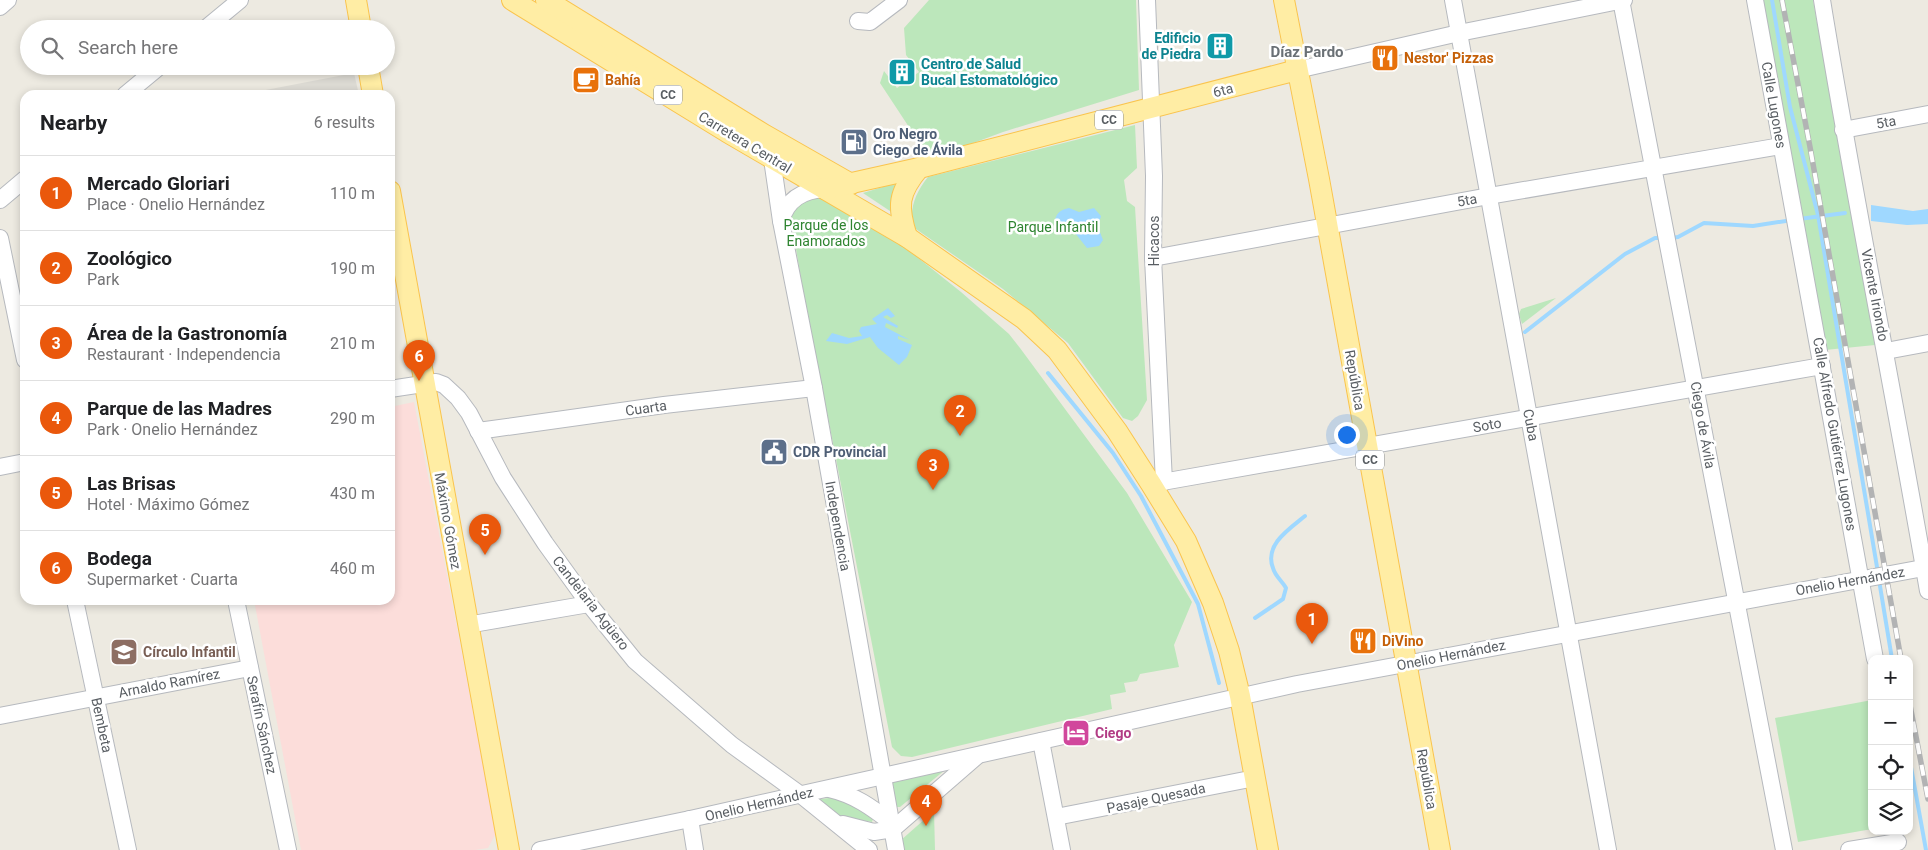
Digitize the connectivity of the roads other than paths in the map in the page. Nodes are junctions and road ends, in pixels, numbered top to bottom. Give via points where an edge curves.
1 (8, 0) edge
2 (240, 0) edge
3 (356, 0) edge
4 (512, 0) edge
5 (546, 0) edge
6 (899, 0) edge
7 (1147, 0) edge
8 (1284, 0) edge
9 (1453, 0) edge
10 (1622, 0) edge
11 (1755, 0) edge
12 (1822, 0) edge
13 (0, 7) edge
14 (216, 20) edge
15 (359, 20) edge
16 (858, 21) dead end
17 (1459, 33) junction
18 (1297, 70) junction
19 (149, 75) edge
20 (370, 75) edge
21 (131, 90) edge
22 (372, 90) edge
23 (1152, 109) junction
24 (1928, 114) edge
25 (1843, 130) junction
26 (1782, 146) junction
27 (776, 151) junction
28 (920, 168) junction
29 (1654, 168) junction
30 (20, 183) edge
31 (851, 184) junction
32 (825, 189) junction
33 (1489, 196) junction
34 (0, 200) edge
35 (1793, 210) joint
36 (395, 220) edge
37 (781, 221) junction
38 (1327, 226) junction
39 (907, 237) junction
40 (0, 238) edge
41 (1153, 258) junction
42 (20, 336) edge
43 (1928, 343) edge
44 (1886, 351) junction
45 (1822, 366) junction
46 (423, 382) junction
47 (395, 388) edge
48 (814, 388) junction
49 (1696, 388) junction
50 (1529, 418) junction
51 (478, 431) junction
52 (1367, 446) junction
53 (20, 463) edge
54 (0, 467) edge
55 (1158, 483) junction
56 (1926, 567) edge
57 (1870, 576) junction
58 (1928, 591) edge
59 (1737, 602) junction
60 (589, 604) junction
61 (76, 605) edge
62 (237, 605) edge
63 (467, 625) junction
64 (1568, 633) junction
65 (1875, 655) edge
66 (1406, 664) junction
67 (250, 668) junction
68 (1240, 696) junction
69 (96, 697) junction
70 (0, 716) edge
71 (1041, 740) junction
72 (977, 756) junction
73 (884, 775) junction
74 (1255, 778) junction
75 (826, 788) junction
76 (801, 794) junction
77 (1056, 817) junction
78 (690, 820) junction
79 (836, 822) junction
80 (892, 826) junction
81 (1898, 842) dead end
82 (128, 850) edge
83 (288, 850) edge
84 (508, 850) edge
85 (540, 850) edge
86 (695, 850) edge
87 (869, 850) edge
88 (896, 850) edge
89 (1062, 850) edge
90 (1268, 850) edge
91 (1440, 850) edge
92 (1608, 850) edge
93 (1784, 850) edge
94 (1849, 850) edge

1 - 13 street
2 - 14 street
3 - 15 main road
4 - 27 main road, Carretera Central / CC
5 - 27 main road, Carretera Central / CC
6 - 16 street via 870,22
7 - 23 street, Hicacos
8 - 18 main road, República / CC
9 - 17 street, Cuba
10 - 17 street, 6ta
10 - 29 street, Ciego de Ávila
11 - 26 street, Calle Lugones
12 - 25 street, Vicente Iriondo
17 - 18 street, 6ta
17 - 33 street, Cuba
18 - 23 main road, 6ta / CC
18 - 38 main road, República / CC
19 - 21 street
20 - 22 main road
23 - 28 main road, 6ta / CC
23 - 41 street, Hicacos
24 - 25 street, 5ta
25 - 44 street, Vicente Iriondo
26 - 29 street, 5ta
26 - 35 street, Calle Lugones
27 - 31 main road, Carretera Central / CC
27 - 32 main road, Carretera Central / CC
27 - 37 street, Independencia
28 - 31 main road, 6ta
28 - 39 main road via 905,185 902,197 901,219
29 - 33 street, 5ta
29 - 49 street, Ciego de Ávila
30 - 34 street
31 - 32 main road, 6ta
32 - 37 street via 810,190 795,197 784,209
32 - 39 main road, CC
33 - 38 street, 5ta
33 - 50 street, Cuba
35 - 45 street, Calle Alfredo Gutiérrez Lugones
36 - 46 main road, Máximo Gómez
37 - 48 street, Independencia
38 - 41 street, 5ta
38 - 52 main road, República / CC
39 - 55 main road, CC via 1024,319 1056,350
40 - 42 street
41 - 55 street, Hicacos
43 - 44 street
44 - 56 street, Vicente Iriondo
45 - 49 street, Soto
45 - 57 street, Calle Alfredo Gutiérrez Lugones
46 - 47 street
46 - 51 street, Candelaria Agüero via 436,382 451,392 469,413
46 - 63 main road, Máximo Gómez
48 - 51 street, Cuarta
48 - 73 street, Independencia
49 - 50 street, Soto
49 - 59 street, Ciego de Ávila
50 - 52 street, Soto
50 - 64 street, Cuba
51 - 60 street, Candelaria Agüero via 503,478
52 - 55 street, Soto
52 - 66 main road, República / CC
53 - 54 street
55 - 68 main road, CC via 1213,603
56 - 57 street, Onelio Hernández
56 - 58 street, Vicente Iriondo
57 - 59 street, Onelio Hernández
57 - 65 street, Calle Alfredo Gutiérrez Lugones
59 - 64 street, Onelio Hernández
59 - 93 street, Ciego de Ávila
60 - 63 street
60 - 76 street, Candelaria Agüero via 635,661 732,746
61 - 69 street, Bembeta
62 - 67 street, Serafín Sánchez
63 - 84 main road, Máximo Gómez
64 - 66 street, Onelio Hernández
64 - 92 street, Cuba
66 - 68 street, Onelio Hernández
66 - 91 main road, República / CC
67 - 69 street, Arnaldo Ramírez
67 - 83 street, Serafín Sánchez
68 - 71 street, Onelio Hernández
68 - 74 main road, CC
69 - 70 street, Arnaldo Ramírez
69 - 82 street, Bembeta
71 - 72 street, Onelio Hernández
71 - 77 street
72 - 73 street, Onelio Hernández
72 - 80 street, Onelio Hernández
73 - 75 street, Onelio Hernández
73 - 80 street, Independencia
74 - 77 street, Pasaje Quesada
74 - 90 main road, CC
75 - 76 street, Onelio Hernández
75 - 80 street via 867,803
76 - 78 street, Onelio Hernández
76 - 79 street, Candelaria Agüero
77 - 89 street
78 - 85 street, Onelio Hernández
78 - 86 street
79 - 80 street via 874,832
79 - 87 street, Candelaria Agüero
80 - 88 street, Independencia
81 - 94 street

